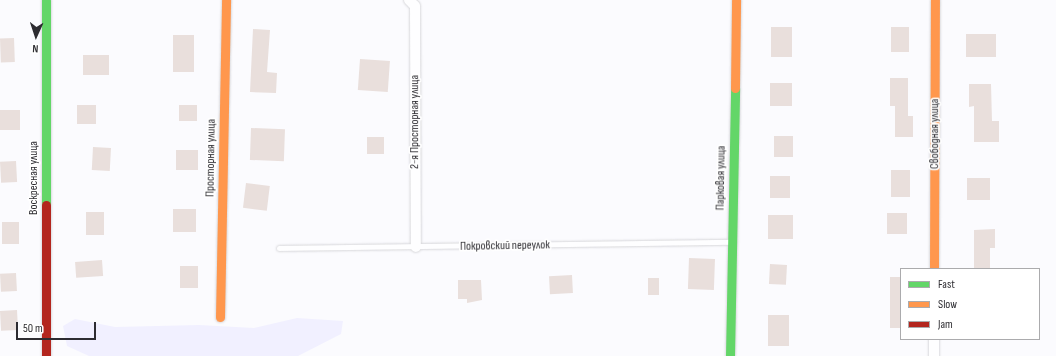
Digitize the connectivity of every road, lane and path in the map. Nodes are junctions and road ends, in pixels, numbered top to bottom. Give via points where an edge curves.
1 (46, 0) edge
2 (226, 0) edge
3 (409, 0) edge
4 (736, 0) edge
5 (935, 0) edge
6 (732, 242) junction
7 (416, 247) junction
8 (279, 248) dead end
9 (934, 268) edge
10 (220, 317) dead end
11 (934, 340) edge
12 (46, 356) edge
13 (730, 356) edge
14 (934, 356) edge

1 - 12 street, Воскресная улица
2 - 10 street, Просторная улица
3 - 7 street, 2-я Просторная улица via 414,6
4 - 6 street, Парковая улица
5 - 9 street, Свободная улица
6 - 7 lane, Покровский переулок
6 - 13 street, Парковая улица
7 - 8 lane, Покровский переулок
11 - 14 street

